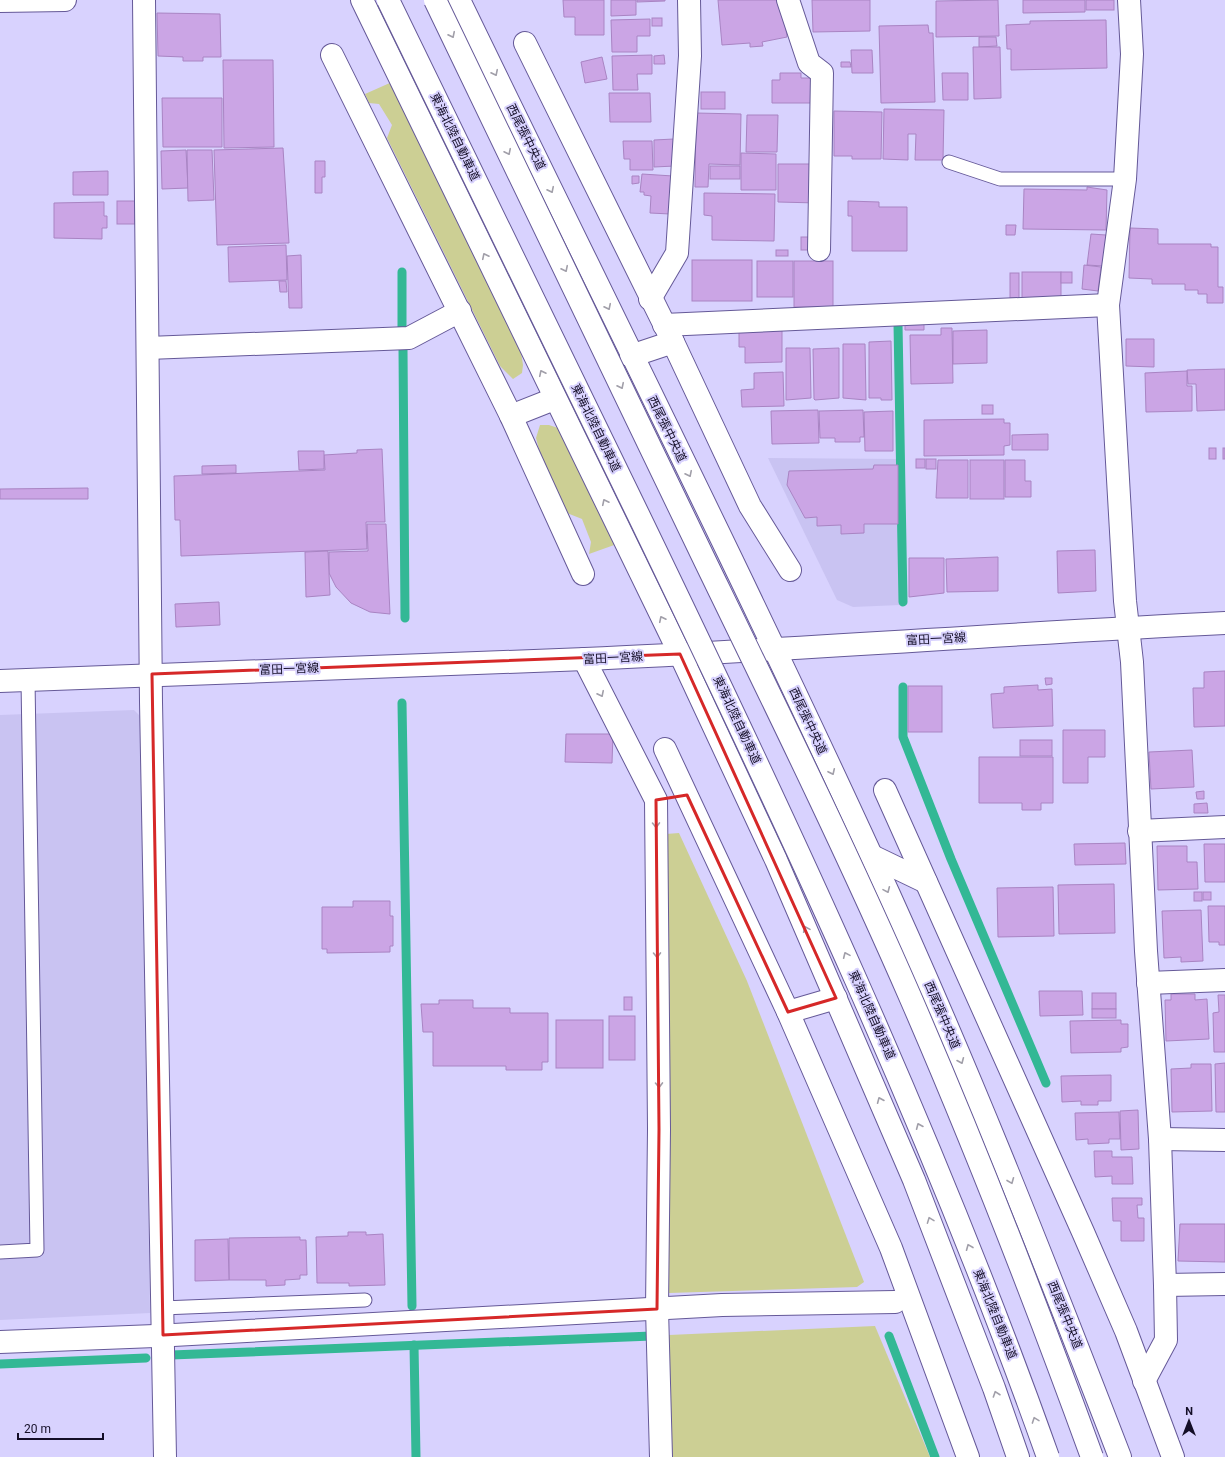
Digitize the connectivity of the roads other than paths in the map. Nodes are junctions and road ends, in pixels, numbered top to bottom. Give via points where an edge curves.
1 (65, 0) edge
2 (144, 0) edge
3 (362, 0) edge
4 (388, 0) edge
5 (434, 0) edge
6 (459, 0) edge
7 (689, 0) edge
8 (788, 0) edge
9 (1129, 0) edge
10 (0, 1) edge
11 (525, 43) dead end
12 (332, 55) dead end
13 (949, 162) dead end
14 (1125, 179) junction
15 (819, 250) dead end
16 (650, 299) junction
17 (1108, 304) junction
18 (460, 311) junction
19 (668, 334) junction
20 (148, 348) junction
21 (632, 356) junction
22 (554, 398) junction
23 (511, 416) junction
24 (790, 570) dead end
25 (584, 574) dead end
26 (1225, 623) edge
27 (1127, 627) junction
28 (774, 648) junction
29 (680, 654) junction
30 (584, 659) junction
31 (152, 674) junction
32 (28, 680) junction
33 (0, 682) edge
34 (665, 749) dead end
35 (885, 790) dead end
36 (687, 795) junction
37 (656, 800) junction
38 (1225, 827) edge
39 (1139, 831) junction
40 (872, 856) junction
41 (926, 882) junction
42 (1225, 980) edge
43 (1148, 984) junction
44 (836, 998) junction
45 (788, 1012) junction
46 (1160, 1139) junction
47 (1225, 1140) edge
48 (0, 1252) edge
49 (1225, 1284) edge
50 (1165, 1285) junction
51 (365, 1300) dead end
52 (895, 1302) dead end
53 (162, 1308) junction
54 (657, 1308) junction
55 (163, 1336) junction
56 (0, 1342) edge
57 (1144, 1381) junction
58 (165, 1457) edge
59 (661, 1457) edge
60 (968, 1457) edge
61 (1018, 1457) edge
62 (1048, 1457) edge
63 (1092, 1457) edge
64 (1120, 1457) edge
65 (1173, 1457) edge

1 - 10 main road
2 - 20 main road
22 -> 3 main road
62 -> 4 main road, 東海北陸自動車道, bridge via 943,1182 808,871
5 -> 63 main road, bridge via 738,628 911,999 985,1176 1052,1346
6 -> 21 main road, 西尾張中央道
7 - 16 main road via 690,56 677,252
8 - 15 main road via 809,63 822,73
9 - 14 main road via 1132,54
11 - 16 main road
12 - 18 main road
13 - 14 lane via 1000,179
14 - 17 main road
16 - 19 main road
17 - 19 main road
17 - 27 main road
18 - 20 main road via 409,338
18 - 23 main road
19 - 21 main road
19 - 24 main road via 750,506
20 - 31 main road
21 -> 28 main road, 西尾張中央道
22 - 23 main road
29 -> 22 main road
23 - 25 main road
26 - 27 main road, 富田一宮線
27 - 28 main road, 富田一宮線
27 - 39 main road via 1132,662
28 - 29 main road, 富田一宮線
28 -> 40 main road, 西尾張中央道
29 - 30 main road, 富田一宮線
44 -> 29 main road via 776,860
30 - 31 main road, 富田一宮線
30 -> 37 main road
31 - 32 main road, 富田一宮線
31 - 53 main road
32 - 33 main road, 富田一宮線
32 - 48 lane via 37,1250
34 - 36 main road
35 - 41 main road
36 - 37 main road via 672,800
36 - 45 main road
37 -> 54 main road via 659,1130
38 - 39 main road
39 - 43 main road
40 - 41 main road
40 -> 64 main road, 西尾張中央道 via 994,1140
41 - 57 main road via 1083,1232 1126,1331
42 - 43 main road
43 - 46 main road
44 - 45 main road
61 -> 44 main road via 914,1180
45 - 60 main road via 891,1248
46 - 47 main road
46 - 50 main road
49 - 50 main road
50 - 57 main road via 1166,1340
51 - 53 lane
52 - 54 main road
53 - 55 main road
54 - 55 main road
54 - 59 main road
55 - 56 main road
55 - 58 main road
57 - 65 main road

